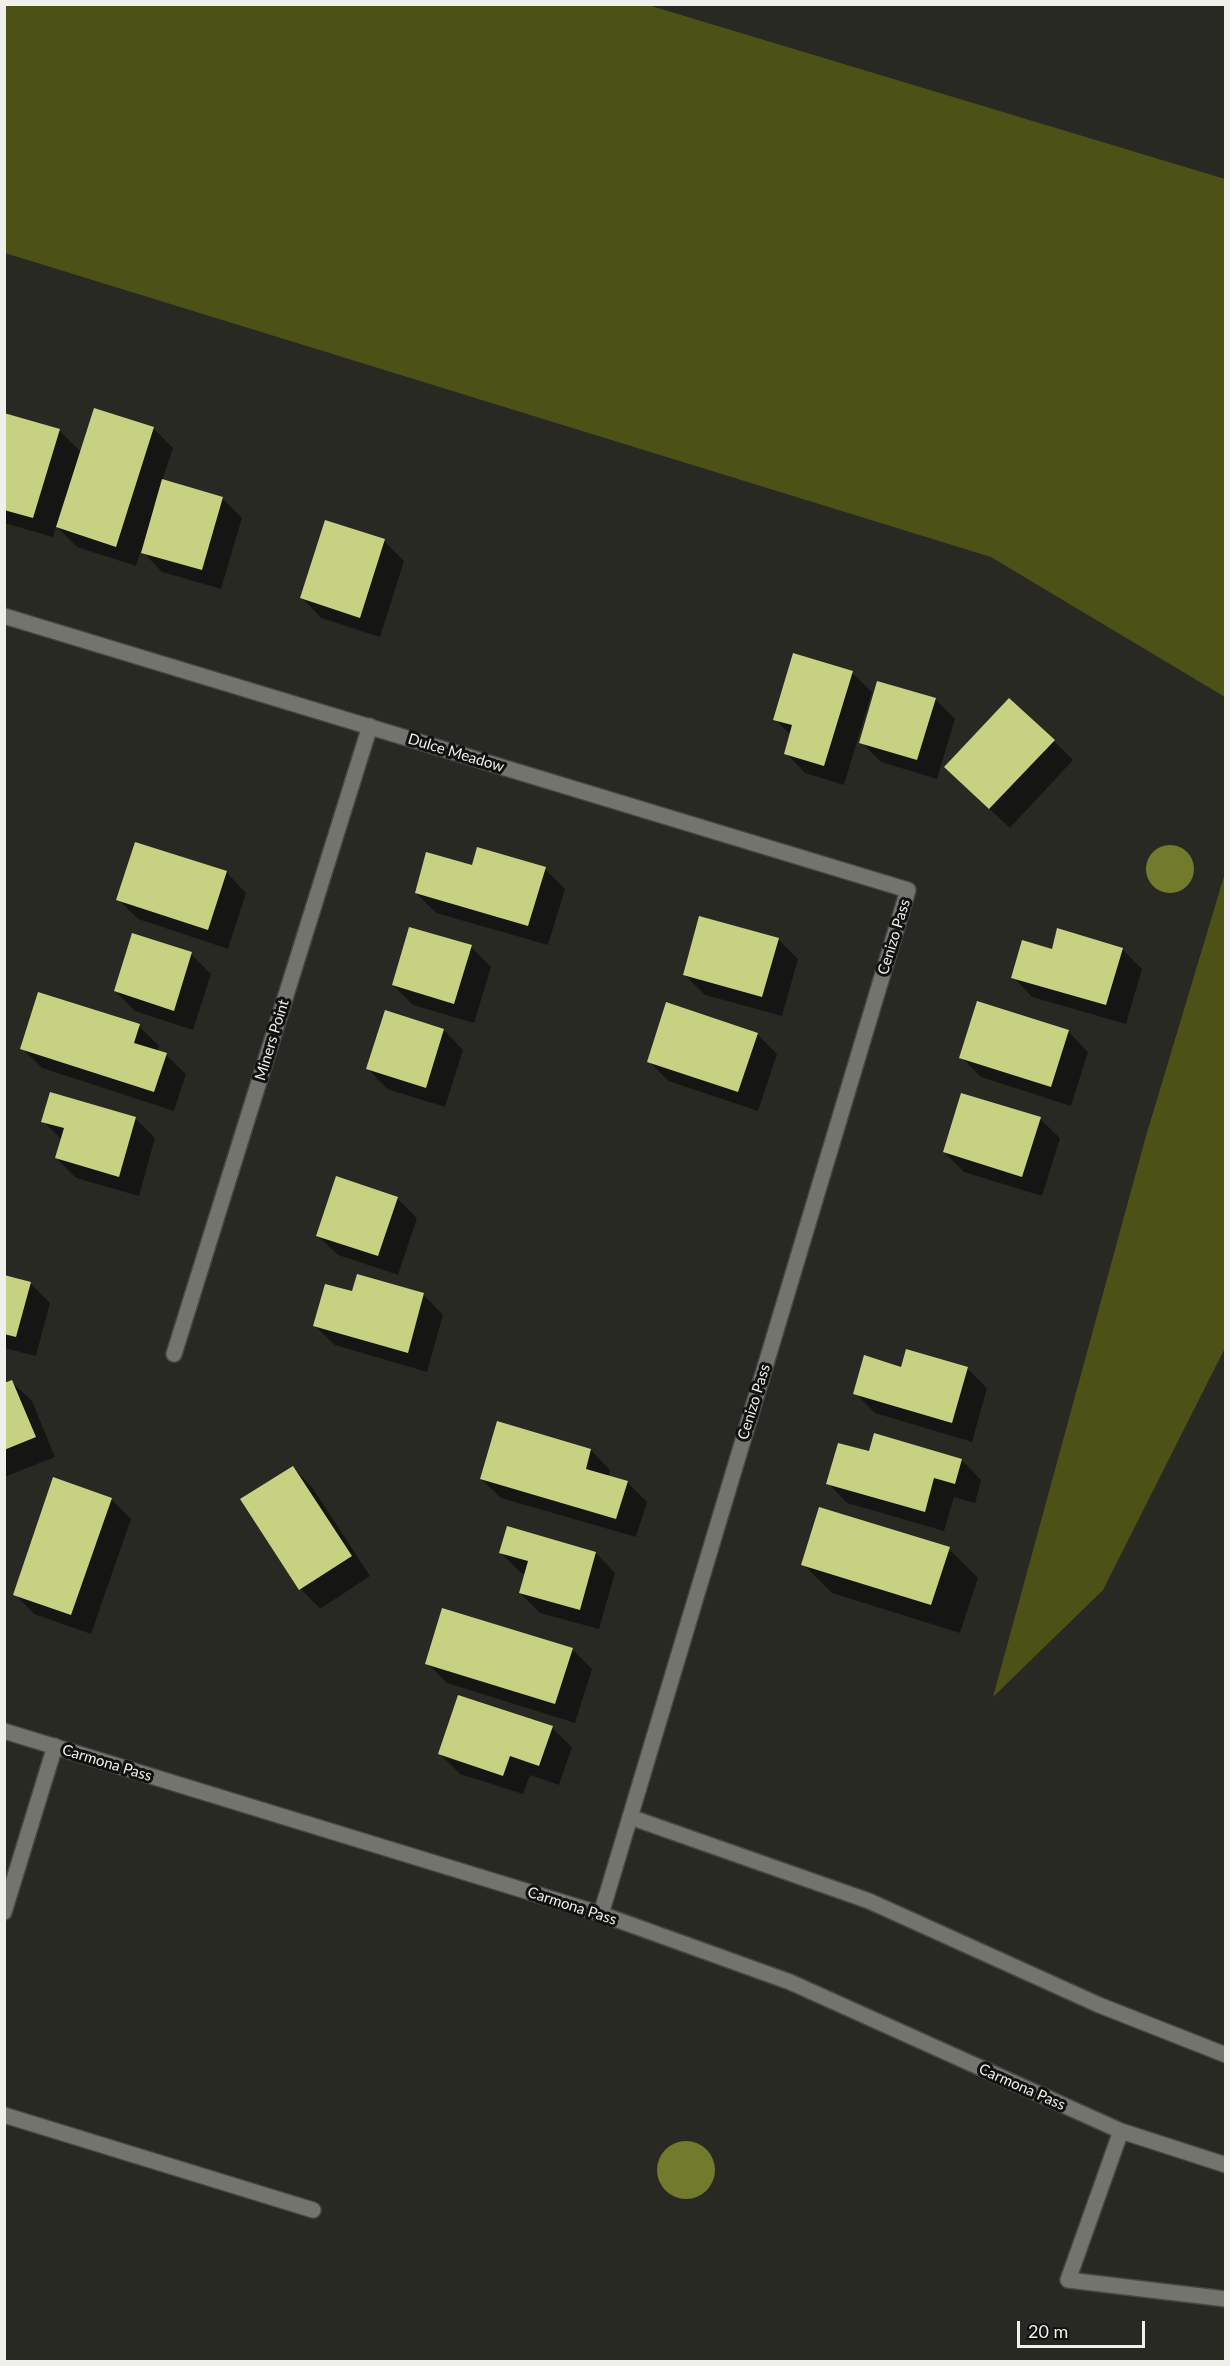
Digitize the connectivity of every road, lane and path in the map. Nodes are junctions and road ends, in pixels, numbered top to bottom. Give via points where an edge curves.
1 (4, 616) edge
2 (370, 726) junction
3 (908, 890) joint
4 (174, 1354) dead end
5 (4, 1731) edge
6 (54, 1746) junction
7 (630, 1816) junction
8 (4, 1912) edge
9 (601, 1914) junction
10 (1226, 2055) edge
11 (4, 2115) edge
12 (1121, 2131) junction
13 (1226, 2165) edge
14 (313, 2210) dead end
15 (1226, 2299) edge

1 - 2 street, Dulce Meadow
2 - 3 street, Dulce Meadow
2 - 4 street, Miners Point
3 - 7 street, Cenizo Pass
5 - 6 street, Carmona Pass
6 - 8 street
6 - 9 street, Carmona Pass
7 - 9 street, Cenizo Pass
7 - 10 street via 869,1901 1099,2005
9 - 12 street, Carmona Pass via 790,1982
11 - 14 street
12 - 13 street, Carmona Pass
12 - 15 street via 1068,2280

